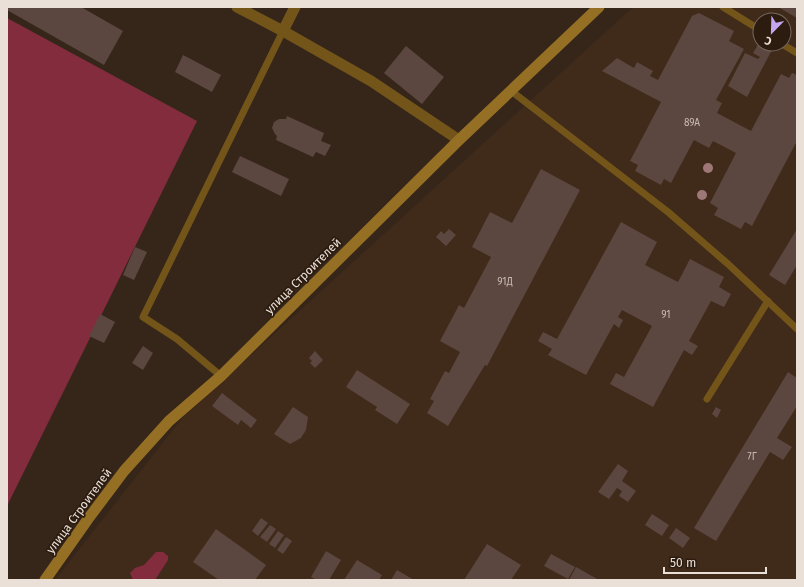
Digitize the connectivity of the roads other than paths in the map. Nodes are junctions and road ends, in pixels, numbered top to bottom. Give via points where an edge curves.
1 (237, 7) edge
2 (295, 7) edge
3 (599, 7) edge
4 (723, 7) edge
5 (752, 25) edge
6 (283, 31) junction
7 (510, 90) junction
8 (459, 140) junction
9 (768, 301) junction
10 (797, 329) edge
11 (221, 376) junction
12 (707, 399) dead end
13 (46, 580) edge

1 - 6 street
2 - 6 street
3 - 7 main road, улица Строителей
4 - 5 lane
6 - 8 street via 371,81
6 - 11 lane via 143,317 178,338
7 - 8 main road, улица Строителей
7 - 9 lane via 668,212
8 - 11 main road, улица Строителей
9 - 10 lane
9 - 12 lane
11 - 13 main road, улица Строителей via 169,421 124,471

